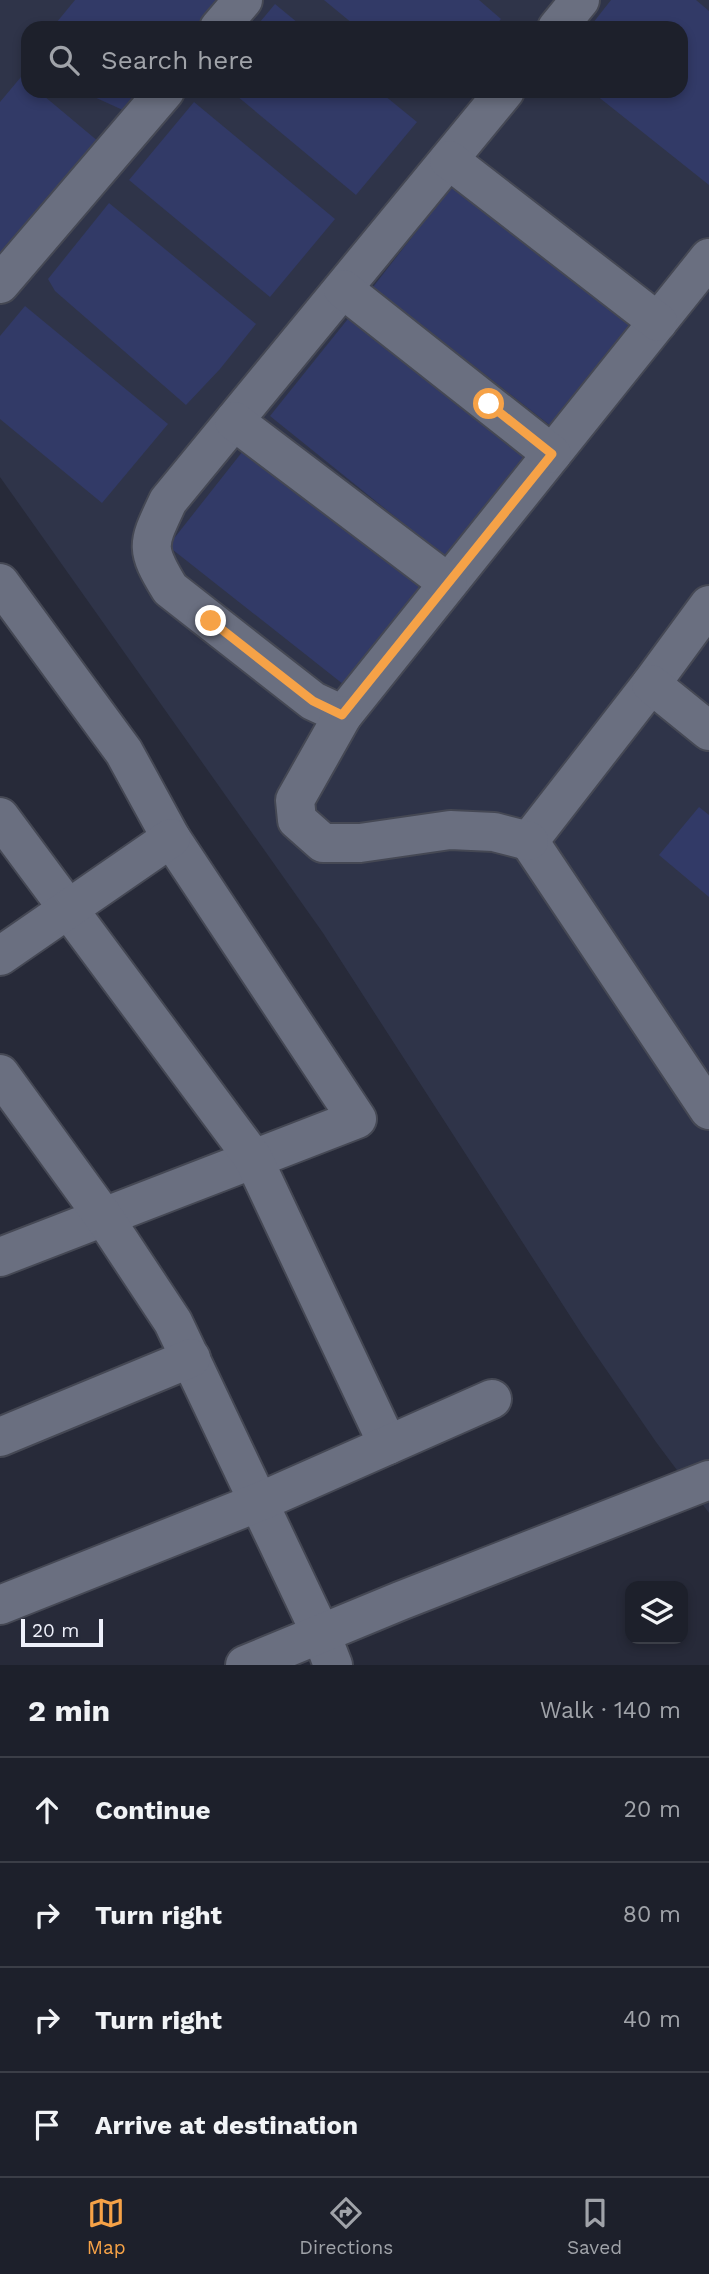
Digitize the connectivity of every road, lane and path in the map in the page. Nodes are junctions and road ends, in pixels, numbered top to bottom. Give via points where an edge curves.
1 (243, 0) edge
2 (580, 0) edge
3 (225, 21) edge
4 (563, 21) edge
5 (159, 98) edge
6 (500, 98) edge
7 (449, 160) junction
8 (709, 258) edge
9 (0, 284) edge
10 (343, 289) junction
11 (658, 322) junction
12 (234, 421) junction
13 (552, 454) junction
14 (0, 583) edge
15 (448, 583) junction
16 (709, 605) edge
17 (651, 684) junction
18 (342, 715) junction
19 (709, 731) edge
20 (0, 817) edge
21 (171, 838) junction
22 (530, 841) junction
23 (67, 910) junction
24 (0, 956) edge
25 (0, 1074) edge
26 (709, 1110) edge
27 (253, 1158) junction
28 (103, 1216) junction
29 (0, 1257) edge
30 (191, 1358) junction
31 (492, 1399) dead end
32 (0, 1437) edge
33 (388, 1445) junction
34 (709, 1480) edge
35 (259, 1502) junction
36 (0, 1605) edge
37 (327, 1649) edge
38 (244, 1665) edge

1 - 3 street
2 - 4 street
5 - 9 street
6 - 7 street
7 - 10 street
7 - 11 street
8 - 11 street
10 - 12 street
10 - 13 street
11 - 13 street
12 - 15 street
12 - 18 street via 168,501 151,538 155,565 170,589 313,701
13 - 15 street
14 - 21 street via 124,752
15 - 18 street
16 - 17 street
17 - 19 street
17 - 22 street
18 - 22 street via 295,800 297,820 323,843 360,843 450,830 494,832
20 - 23 street
21 - 23 street
21 - 27 street via 357,1119
22 - 26 street
23 - 24 street
23 - 27 street
25 - 28 street
27 - 28 street
27 - 33 street
28 - 29 street
28 - 30 street via 173,1322
30 - 32 street
30 - 35 street
31 - 33 street
33 - 35 street
34 - 37 street
35 - 36 street
35 - 37 street
37 - 38 street

